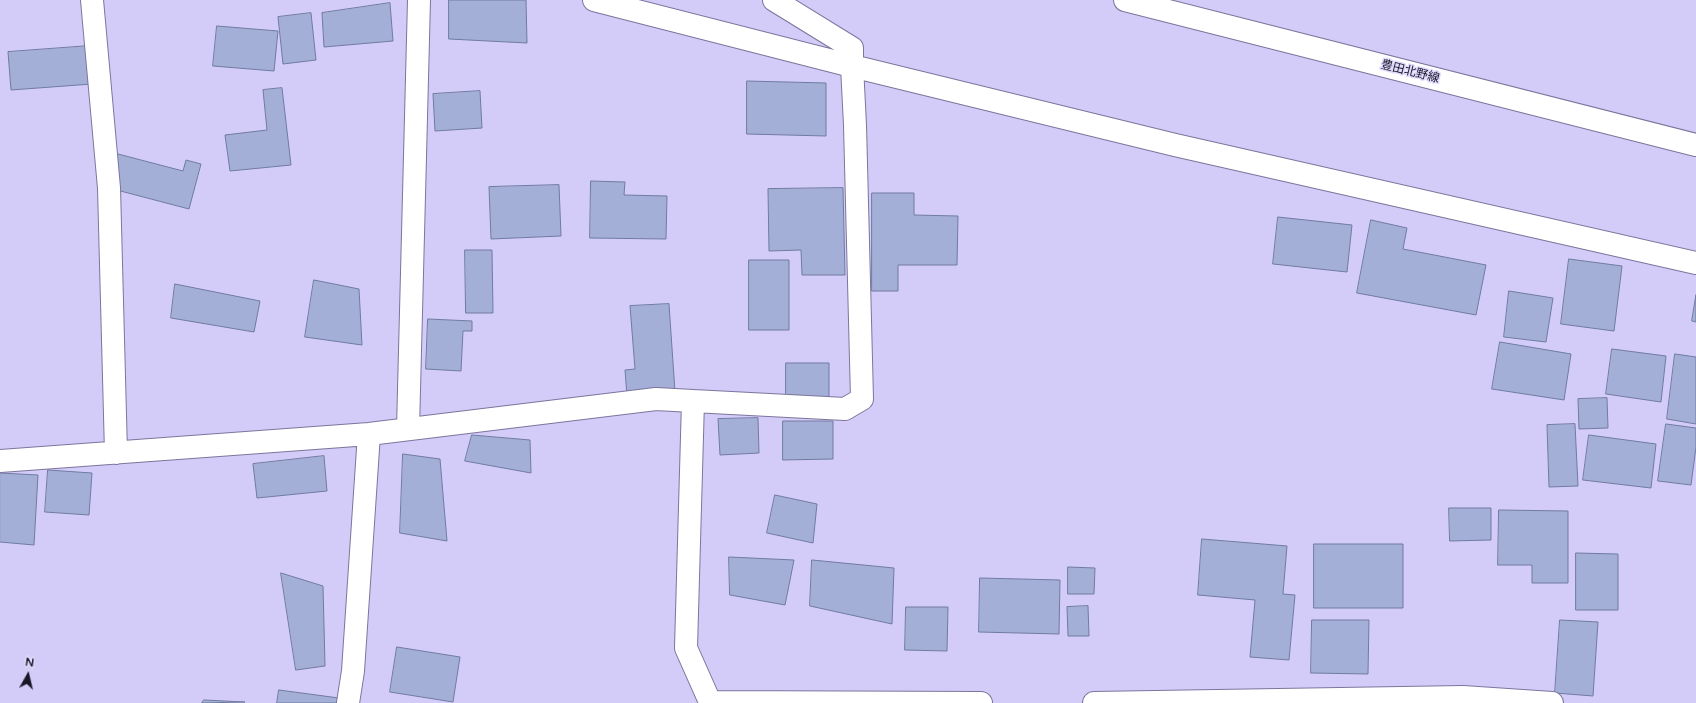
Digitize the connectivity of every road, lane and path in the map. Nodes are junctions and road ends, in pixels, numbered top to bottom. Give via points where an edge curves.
1 (92, 0) edge
2 (420, 0) edge
3 (594, 0) edge
4 (774, 0) edge
5 (1125, 0) edge
6 (852, 66) junction
7 (1696, 145) edge
8 (1696, 263) edge
9 (693, 402) junction
10 (408, 429) junction
11 (368, 434) junction
12 (116, 453) junction
13 (0, 461) edge
14 (348, 703) edge
15 (981, 703) edge
16 (1094, 703) edge
17 (1552, 703) edge

1 - 12 street via 109,188
2 - 10 street
3 - 6 street
4 - 6 street via 852,48
5 - 7 street, 豊田北野線
6 - 8 street via 1175,146
6 - 9 street via 862,399 845,409
9 - 10 street via 656,399
9 - 15 street via 686,648 710,702
10 - 11 street
11 - 12 street
11 - 14 street via 353,671
12 - 13 street
16 - 17 street via 1463,697

